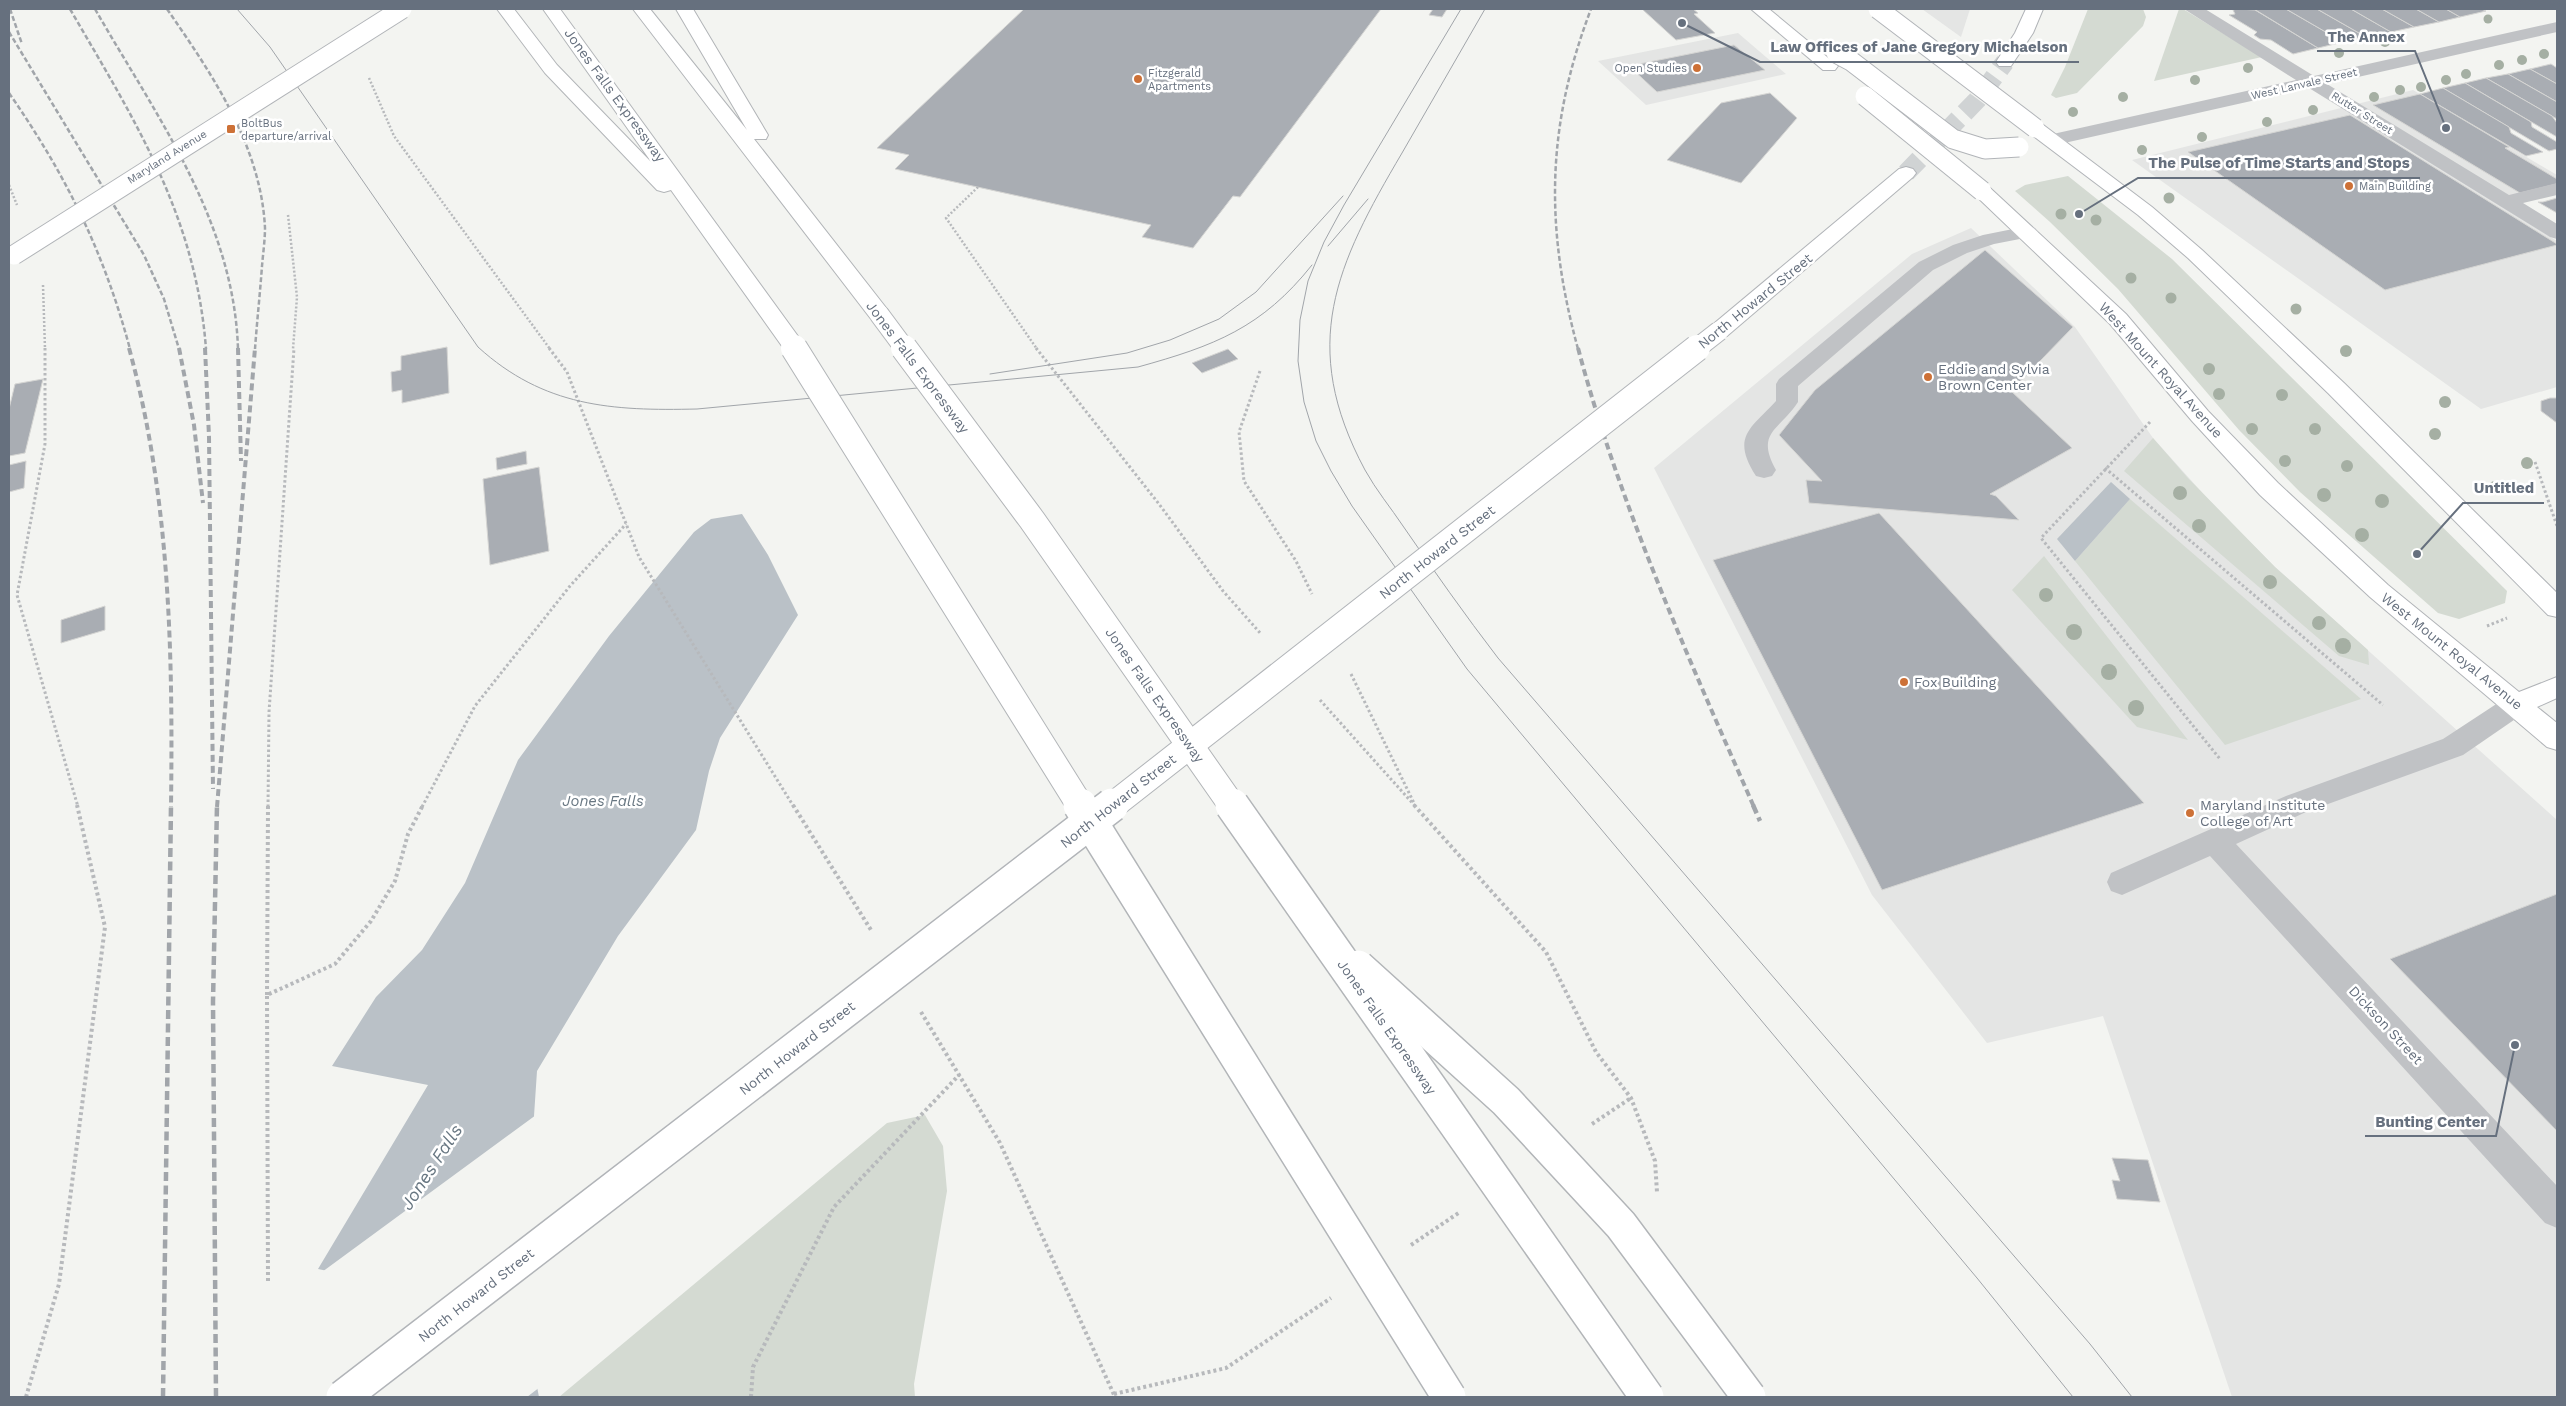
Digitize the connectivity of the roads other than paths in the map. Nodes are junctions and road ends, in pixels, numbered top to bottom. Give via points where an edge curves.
1 (402, 9) edge
2 (505, 9) edge
3 (552, 9) edge
4 (641, 9) edge
5 (685, 9) edge
6 (1759, 9) edge
7 (1878, 9) edge
8 (2034, 9) edge
9 (2193, 9) edge
10 (2557, 27) edge
11 (1786, 32) junction
12 (2005, 62) tunnel mouth
13 (2312, 82) junction
14 (2043, 134) junction
15 (1906, 173) tunnel mouth
16 (2557, 189) edge
17 (2505, 202) junction
18 (812, 225) junction
19 (2028, 232) junction
20 (2557, 233) edge
21 (11, 257) edge
22 (732, 257) junction
23 (1764, 470) dead end
24 (2557, 608) edge
25 (2557, 687) edge
26 (2517, 704) junction
27 (2557, 739) edge
28 (2214, 840) junction
29 (2122, 882) dead end
30 (1320, 932) junction
31 (2557, 1211) edge
32 (343, 1397) edge
33 (1450, 1397) edge
34 (1647, 1397) edge
35 (1750, 1397) edge

1 - 21 main road, Maryland Avenue, bridge
2 - 22 main road via 551,69
3 - 22 main road, Jones Falls Expressway
4 - 18 main road, Jones Falls Expressway
5 - 18 main road
6 - 11 main road, West Mount Royal Avenue
7 - 14 main road, bridge
8 - 12 main road via 2024,33
9 - 13 street, Rutter Street
10 - 13 street, West Lanvale Street
11 - 14 main road, bridge via 1851,60 1953,139 1966,145 1995,150 2019,147
11 - 19 main road, West Mount Royal Avenue, bridge
13 - 14 street, West Lanvale Street
13 - 17 street, Rutter Street
14 - 24 main road via 2195,254 2350,402
15 - 32 main road, North Howard Street, bridge via 1719,331 1088,825
16 - 17 street
17 - 20 street, Rutter Street
18 - 30 main road, Jones Falls Expressway, bridge via 1032,520
19 - 23 street via 1990,238 1926,266 1787,384 1787,402 1757,435 1755,453
19 - 26 main road, West Mount Royal Avenue via 2118,319 2200,416 2269,489 2379,591
22 - 33 main road, Jones Falls Expressway, bridge via 792,344
25 - 26 main road
26 - 27 main road, West Mount Royal Avenue
26 - 28 street via 2452,747 2296,804
28 - 29 street
28 - 31 street, Dickson Street
30 - 34 main road, Jones Falls Expressway, bridge
30 - 35 main road, bridge via 1506,1102 1621,1225

